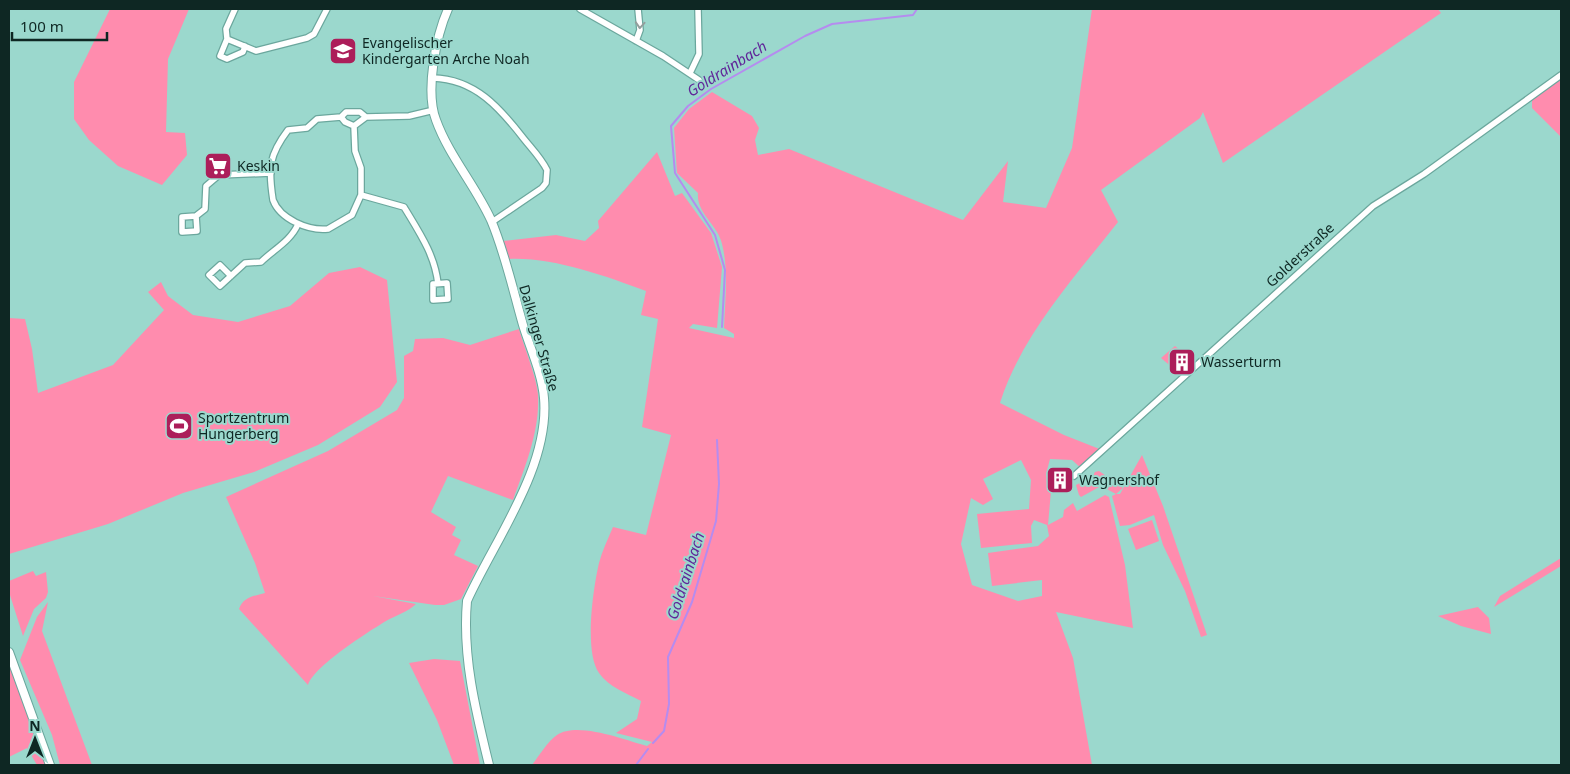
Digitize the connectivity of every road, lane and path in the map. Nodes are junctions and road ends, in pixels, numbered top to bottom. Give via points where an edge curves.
1 (235, 9) edge
2 (327, 9) edge
3 (448, 9) edge
4 (580, 9) edge
5 (638, 9) edge
6 (698, 9) edge
7 (227, 38) junction
8 (636, 41) junction
9 (245, 46) junction
10 (690, 73) junction
11 (1561, 75) edge
12 (433, 78) junction
13 (699, 80) dead end
14 (434, 110) junction
15 (341, 117) junction
16 (366, 117) junction
17 (354, 126) junction
18 (271, 174) junction
19 (360, 195) junction
20 (196, 216) dead end
21 (492, 222) junction
22 (298, 224) junction
23 (231, 276) dead end
24 (438, 284) dead end
25 (1074, 476) dead end
26 (9, 652) edge
27 (50, 765) edge
28 (489, 765) edge

1 - 7 street via 226,29
2 - 9 street via 314,34 307,38 256,51
3 - 12 street, Dalkinger Straße via 440,31
4 - 8 street
5 -> 8 street via 641,17
6 - 10 street via 699,54
7 - 9 street
7 - 9 street via 220,56 227,59 243,52
8 - 10 street
10 - 13 street
11 - 25 street, Golderstraße via 1424,174 1373,206
12 - 14 street, Dalkinger Straße
12 - 21 street via 442,78 483,94 507,118 547,170 546,183 542,188
14 - 16 street via 409,116
14 - 21 street, Dalkinger Straße via 454,155
15 - 16 street via 346,112 360,112
15 - 17 street
15 - 18 street via 316,119 308,128 288,130 272,155
16 - 17 street
17 - 19 street via 355,151 361,168
18 - 20 street via 219,175 206,186 205,209
18 - 22 street via 275,205
19 - 22 street via 352,215 328,229
19 - 24 street via 404,207 426,243 436,266
21 - 28 street, Dalkinger Straße via 544,398 542,430 524,489 467,601 470,670
22 - 23 street via 281,246 261,262 245,263
26 - 27 street

